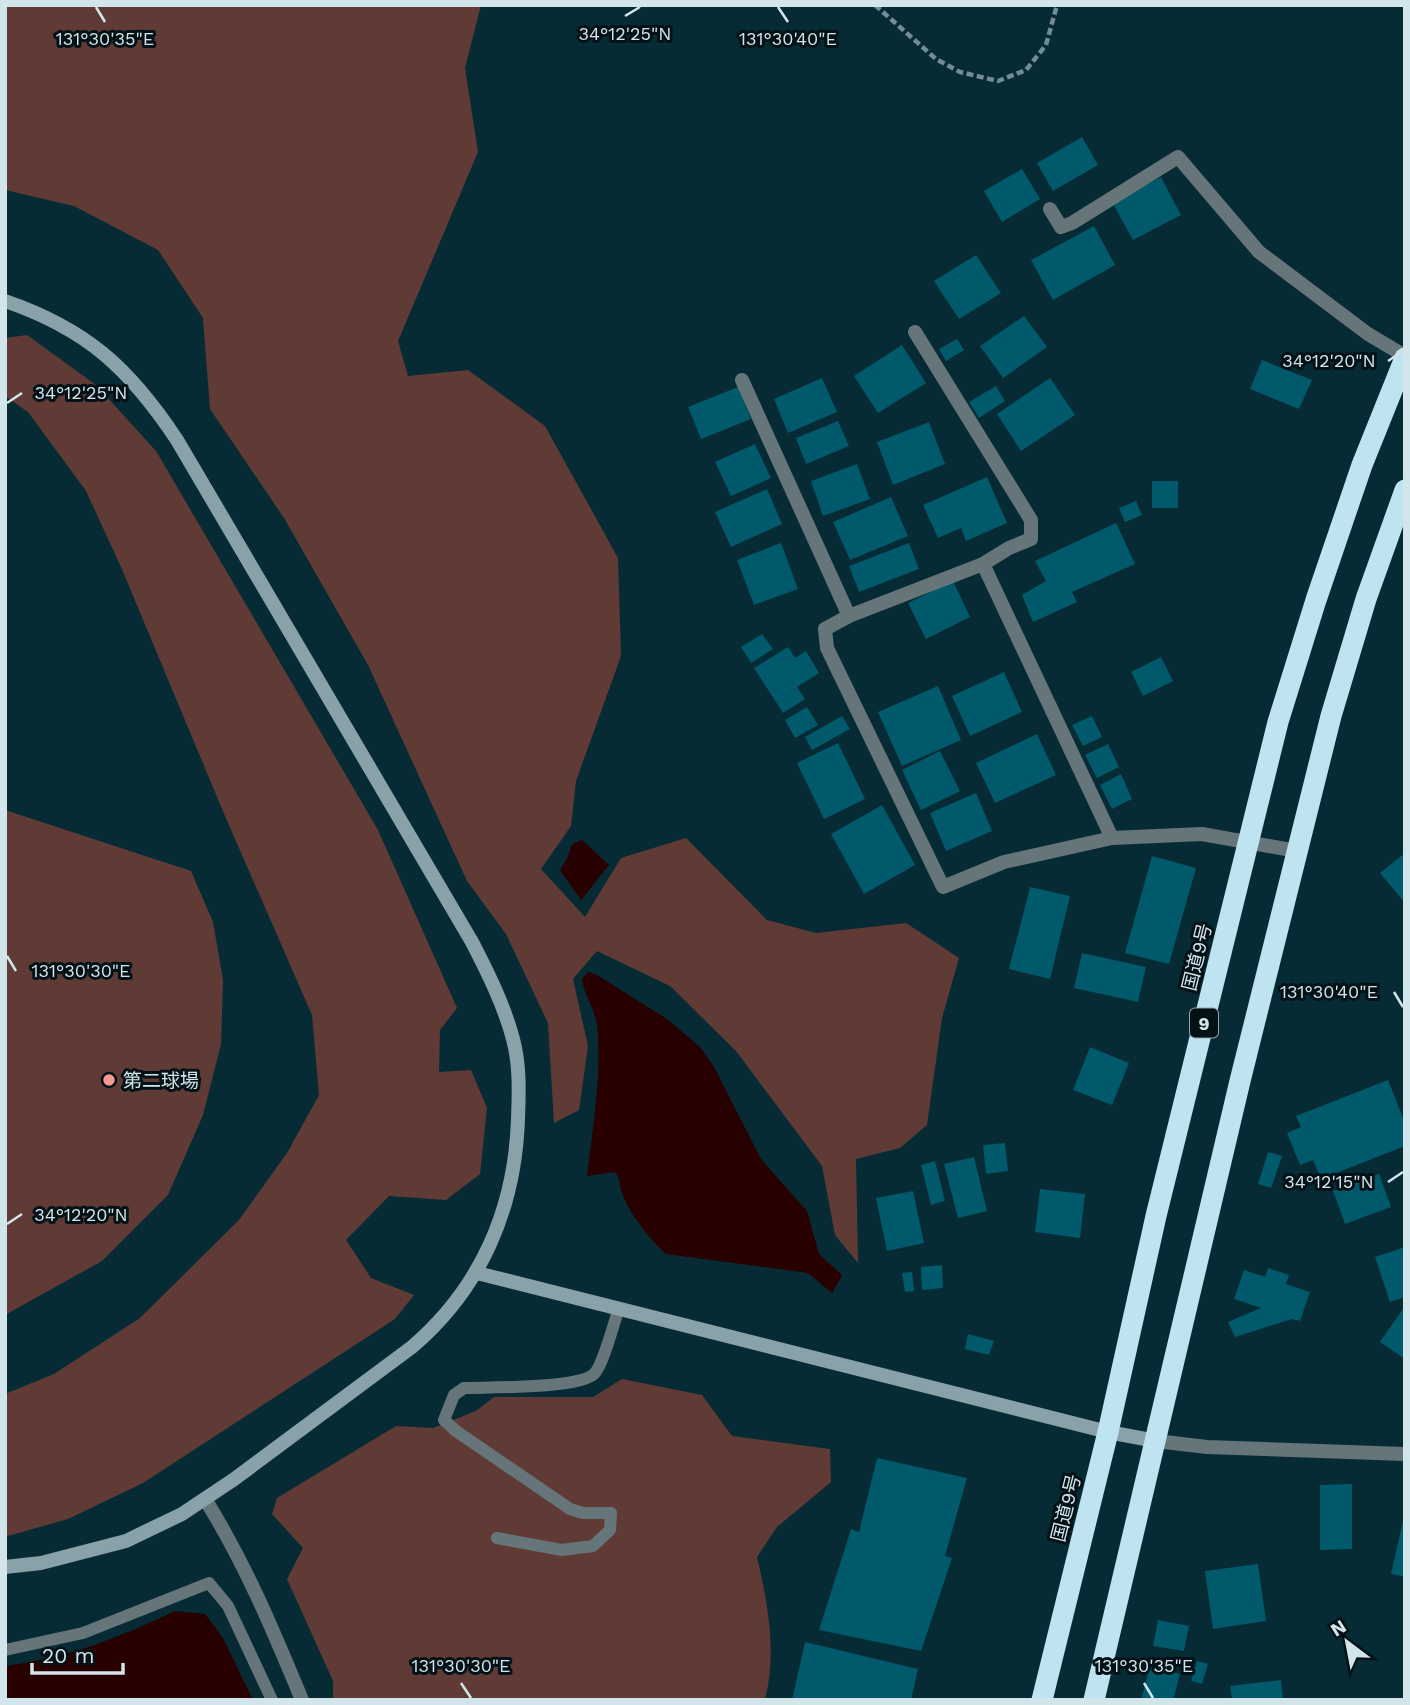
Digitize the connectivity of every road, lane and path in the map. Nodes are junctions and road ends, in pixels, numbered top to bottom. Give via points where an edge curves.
1 (875, 5) edge
2 (1057, 5) edge
3 (1050, 209) dead end
4 (5, 301) edge
5 (915, 332) dead end
6 (1405, 357) edge
7 (742, 380) dead end
8 (1405, 490) edge
9 (983, 564) junction
10 (849, 616) junction
11 (1112, 838) junction
12 (1248, 844) junction
13 (1297, 851) junction
14 (477, 1273) junction
15 (618, 1308) junction
16 (1108, 1432) junction
17 (1156, 1441) junction
18 (1405, 1454) edge
19 (205, 1499) junction
20 (498, 1538) dead end
21 (5, 1567) edge
22 (5, 1650) edge
23 (272, 1700) edge
24 (302, 1700) edge
25 (1042, 1700) edge
26 (1094, 1700) edge

1 - 2 path via 936,59 960,72 998,80 1026,70 1046,45
3 - 6 street via 1061,227 1072,223 1178,157 1259,252
4 - 14 street via 78,334 117,363 151,400 472,942 497,992 513,1041 520,1083 518,1124 513,1175 492,1244
5 - 9 street via 1031,520 1031,539
6 - 12 highway, 国道9号 / 9 via 1316,600 1278,722
7 - 10 street
8 - 13 highway via 1366,599
9 - 10 street
9 - 11 street
10 - 11 street via 825,629 827,648 943,887 1004,862
11 - 12 street via 1202,834
12 - 13 street
12 - 16 highway, 国道9号 / 9
13 - 17 highway
14 - 15 street
14 - 19 street via 437,1326 412,1347
15 - 16 street
15 - 20 lane via 595,1374 577,1382 464,1388 454,1395 444,1420 456,1431 570,1509 611,1513 610,1530 593,1546 562,1550
16 - 17 street
16 - 25 highway, 国道9号 / 9
17 - 18 street
17 - 26 highway
19 - 21 street via 126,1541 41,1563
19 - 24 street via 259,1595
22 - 23 lane via 83,1633 209,1583 228,1606

